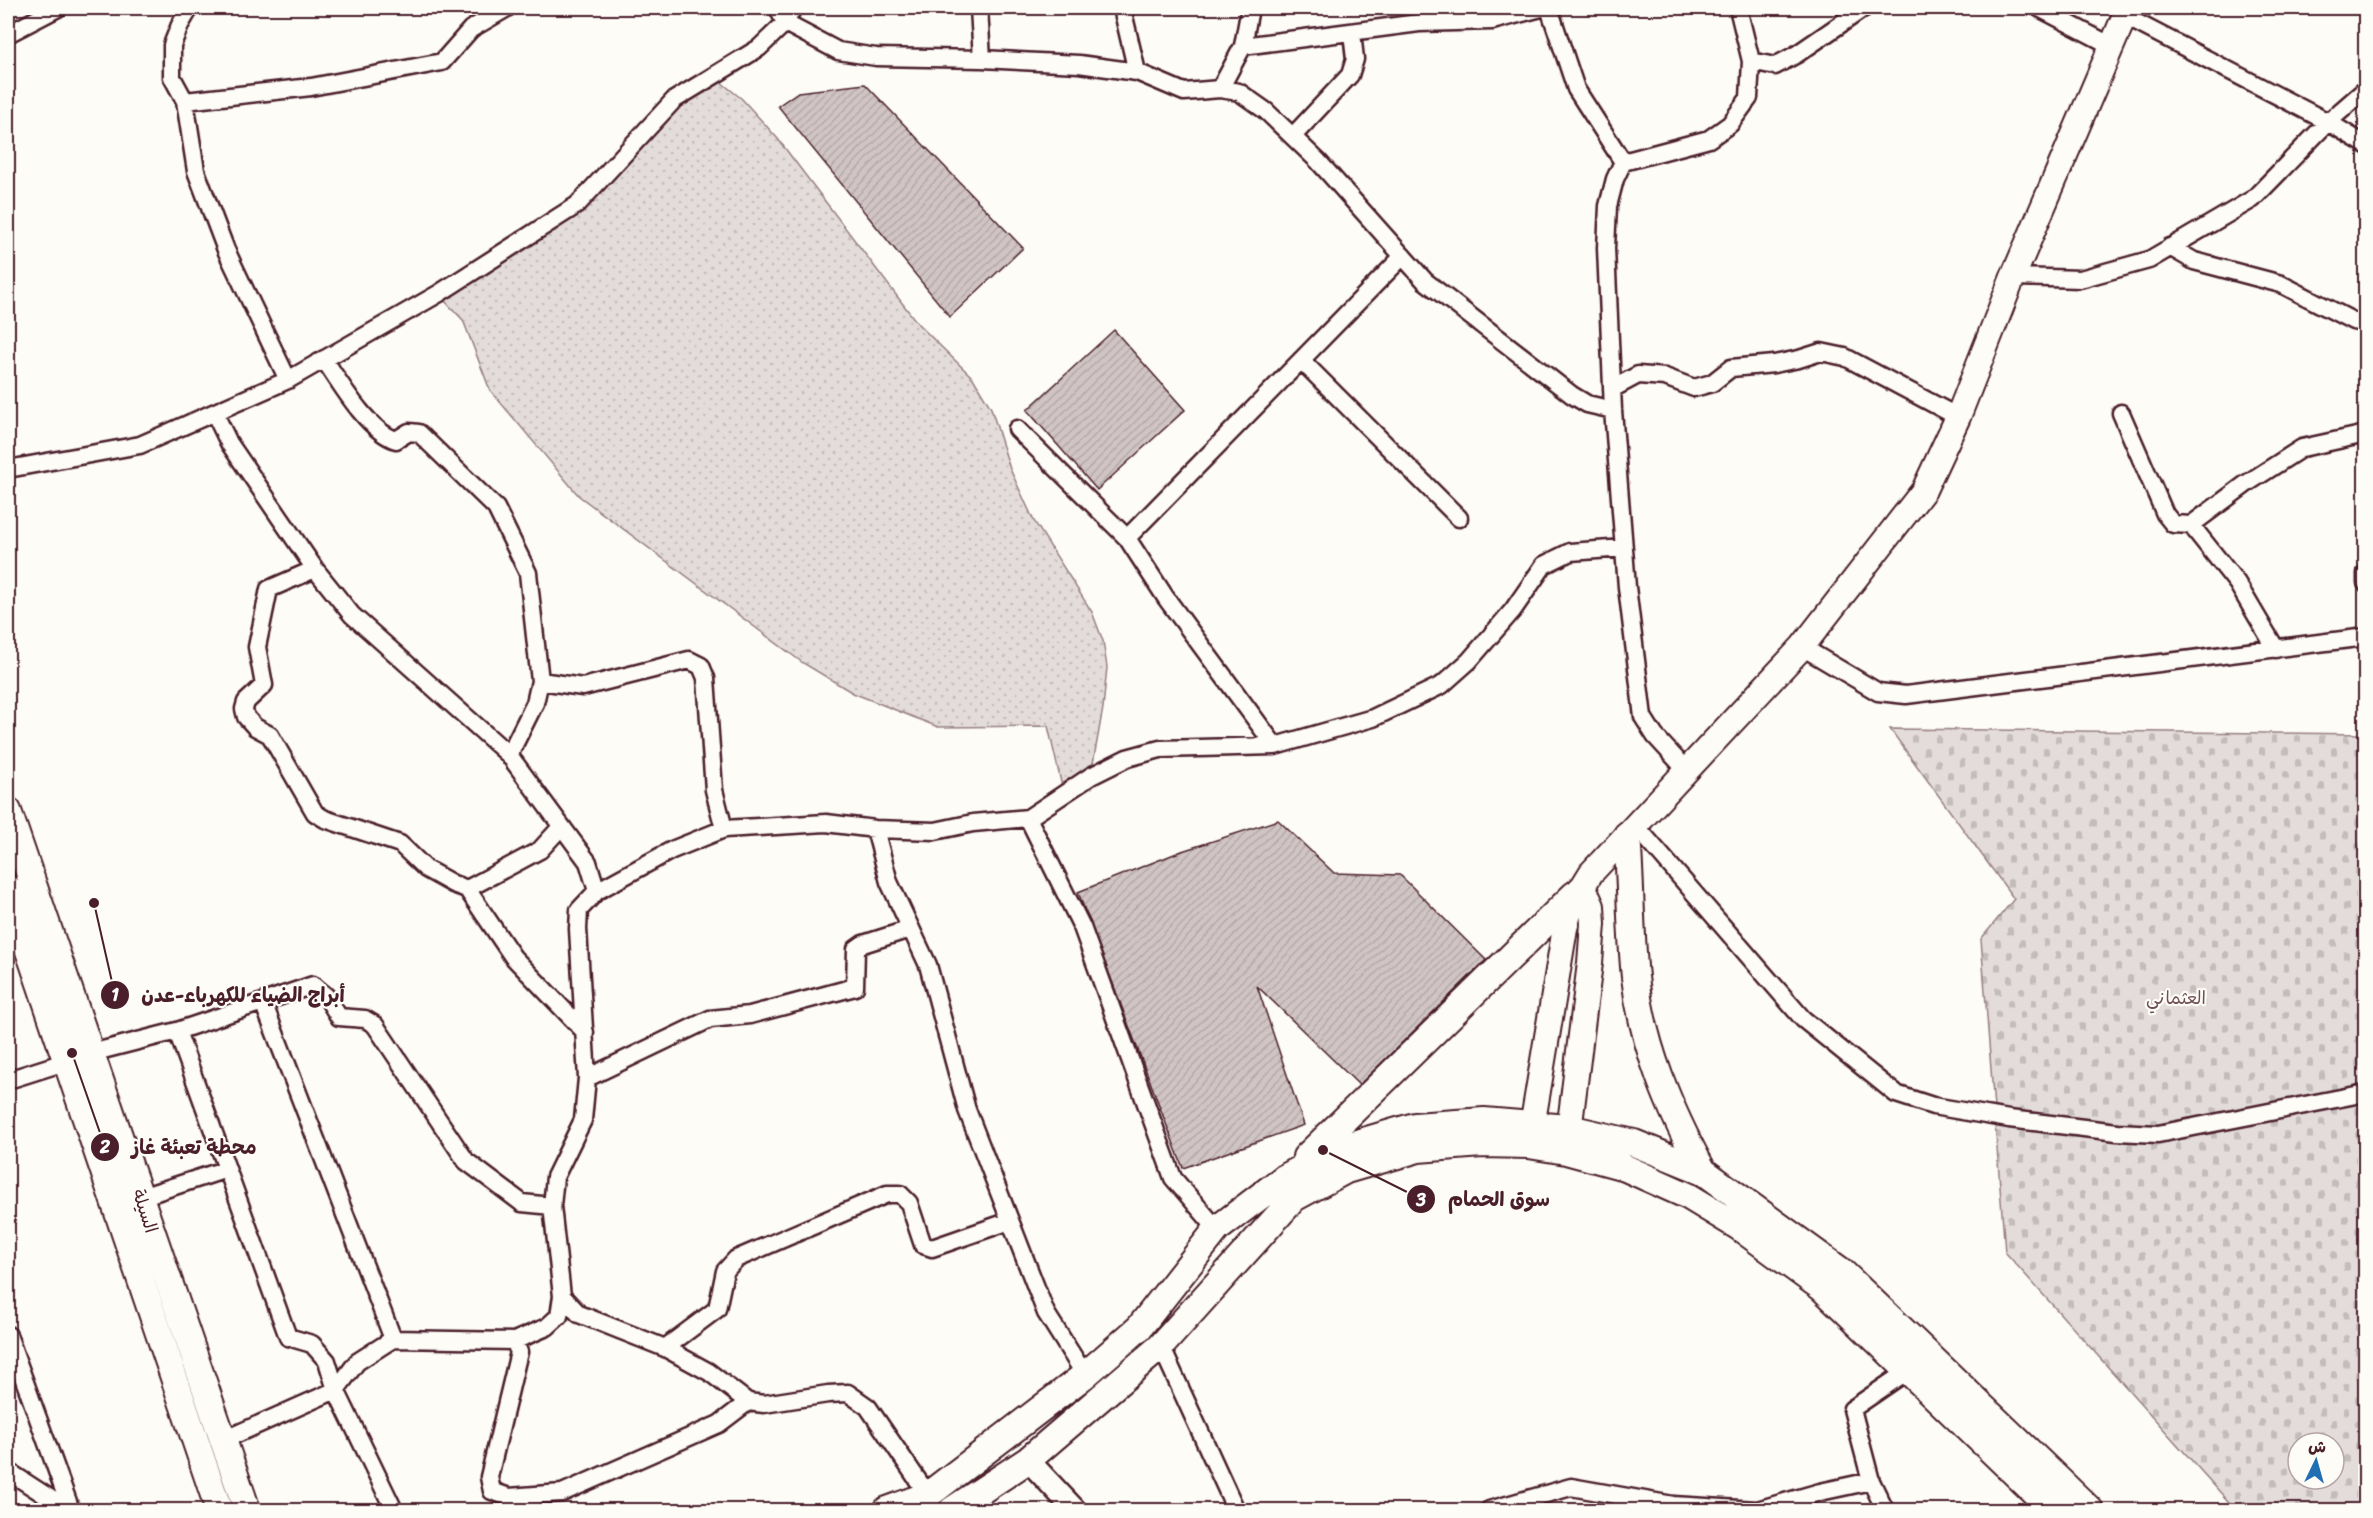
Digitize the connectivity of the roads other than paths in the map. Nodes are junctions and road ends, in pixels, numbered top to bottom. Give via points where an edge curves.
1 (58, 8) edge
2 (190, 8) edge
3 (507, 8) edge
4 (778, 8) edge
5 (794, 8) edge
6 (979, 8) edge
7 (1122, 8) edge
8 (1250, 8) edge
9 (1541, 8) edge
10 (1549, 8) edge
11 (1738, 8) edge
12 (1864, 8) edge
13 (2039, 8) edge
14 (2126, 12) edge
15 (34, 13) edge
16 (785, 23) junction
17 (1353, 33) junction
18 (8, 34) edge
19 (2110, 45) junction
20 (1243, 46) junction
21 (982, 58) junction
22 (1751, 61) junction
23 (1137, 72) junction
24 (1220, 89) junction
25 (2366, 89) edge
26 (185, 101) junction
27 (2328, 122) junction
28 (1293, 136) junction
29 (2366, 146) edge
30 (1623, 162) junction
31 (2170, 247) junction
32 (1403, 256) junction
33 (2013, 277) junction
34 (2366, 323) edge
35 (324, 359) junction
36 (1301, 360) junction
37 (288, 380) junction
38 (1612, 389) junction
39 (1613, 410) junction
40 (2121, 413) dead end
41 (215, 414) junction
42 (1958, 417) junction
43 (1017, 429) dead end
44 (2366, 434) edge
45 (8, 470) edge
46 (1459, 518) dead end
47 (2191, 525) junction
48 (1126, 538) junction
49 (1624, 548) junction
50 (315, 568) junction
51 (2366, 573) edge
52 (2366, 583) edge
53 (2366, 637) edge
54 (1802, 647) junction
55 (2276, 649) junction
56 (540, 681) junction
57 (1275, 746) junction
58 (509, 755) junction
59 (1688, 772) junction
60 (8, 811) edge
61 (1028, 818) junction
62 (561, 827) junction
63 (724, 829) junction
64 (875, 830) junction
65 (1631, 831) junction
66 (467, 889) junction
67 (597, 891) junction
68 (1578, 891) junction
69 (9, 896) edge
70 (910, 929) junction
71 (262, 1002) junction
72 (177, 1031) junction
73 (585, 1032) junction
74 (79, 1057) junction
75 (587, 1078) junction
76 (8, 1080) edge
77 (2366, 1093) edge
78 (1531, 1134) junction
79 (1568, 1139) junction
80 (227, 1169) junction
81 (1703, 1172) junction
82 (1284, 1178) junction
83 (141, 1197) junction
84 (552, 1206) junction
85 (1010, 1221) junction
86 (1217, 1229) junction
87 (562, 1296) junction
88 (8, 1335) edge
89 (393, 1339) junction
90 (514, 1341) junction
91 (1161, 1346) junction
92 (665, 1348) junction
93 (1909, 1370) junction
94 (1085, 1375) junction
95 (336, 1390) junction
96 (748, 1402) junction
97 (221, 1441) junction
98 (1028, 1460) junction
99 (8, 1473) edge
100 (1871, 1481) junction
101 (928, 1495) junction
102 (69, 1510) edge
103 (219, 1510) edge
104 (247, 1510) edge
105 (394, 1510) edge
106 (887, 1510) edge
107 (952, 1510) edge
108 (1076, 1510) edge
109 (1236, 1510) edge
110 (1489, 1510) edge
111 (1885, 1510) edge
112 (2053, 1510) edge
113 (2090, 1510) edge

1 - 15 street
2 - 26 street via 172,45 172,76
3 - 26 street via 471,29 442,62 311,87
4 - 16 street
5 - 16 street
6 - 21 street
7 - 23 street
8 - 20 street
9 - 17 street via 1492,21 1419,23
10 - 30 street via 1576,89
11 - 22 street
12 - 22 street via 1775,66
13 - 19 street
14 - 19 main road
14 - 27 street
15 - 18 street
16 - 21 street via 838,51 876,57
16 - 35 street via 759,48 674,100 577,205 438,294
17 - 20 street
17 - 28 street via 1355,59 1350,75
19 - 33 main road
20 - 24 street
21 - 23 street via 1061,62
22 - 30 street via 1749,98 1730,124 1709,139
23 - 24 street via 1184,92
24 - 28 street via 1239,92
25 - 27 street
26 - 37 street via 196,171 226,250
27 - 29 street
27 - 31 street via 2253,199
28 - 32 street
30 - 38 street via 1608,206
31 - 33 street via 2149,260 2080,279
31 - 34 street via 2194,261 2281,284 2354,321
32 - 36 street
32 - 39 street via 1425,280 1572,395 1587,404
33 - 42 main road
35 - 37 street
35 - 56 street via 356,406 388,437 396,440 409,432 419,433 496,508 528,573
36 - 46 street
36 - 48 street
37 - 41 street
38 - 39 street
38 - 42 street via 1638,375 1665,377 1694,388 1712,383 1731,368 1774,364 1821,352 1845,357
39 - 49 street
40 - 47 street via 2165,514 2173,524
41 - 45 street via 140,445
41 - 50 street via 229,443
42 - 54 main road via 1924,490
43 - 48 street
44 - 47 street via 2302,448
47 - 55 street via 2237,583
48 - 57 street
49 - 57 street via 1570,552 1544,565 1513,610 1469,661 1442,685 1373,718
49 - 59 street via 1643,717
50 - 58 street via 352,615
50 - 66 street via 269,589 256,647 264,685 246,702 246,717 270,735 315,813 400,844 426,869
51 - 52 street
53 - 55 street
54 - 55 street via 1878,692 1906,694
54 - 59 main road
56 - 58 street via 535,703
56 - 63 street via 583,687 689,660 701,666 706,678 714,790
57 - 61 street via 1160,749 1127,758 1091,776
58 - 62 street
59 - 65 main road
60 - 74 main road, السيلة
61 - 64 street via 935,831
61 - 86 street via 1082,927 1173,1178
62 - 66 street via 540,850
62 - 67 street via 588,862
63 - 64 street via 826,823
63 - 67 street via 672,850
64 - 70 street via 889,882
65 - 68 main road
65 - 77 street via 1803,1018 1896,1094 1914,1101 2009,1119 2158,1134
65 - 81 main road via 1636,980 1645,1030 1678,1126
66 - 73 street via 513,957
67 - 73 street via 579,910
68 - 78 main road via 1565,928
68 - 79 main road via 1592,906 1593,924
68 - 82 main road
69 - 74 main road, السيلة
70 - 75 street via 856,949 855,987 750,1015 710,1019
70 - 85 street via 928,965 967,1110
71 - 72 street
71 - 84 street via 314,985 339,1017 365,1019 375,1025 466,1161 522,1203
71 - 89 street
72 - 74 street
72 - 80 street
73 - 75 street
74 - 76 street
74 - 83 main road, السيلة
74 - 103 main road, السيلة
75 - 84 street via 583,1120 555,1177
78 - 79 main road
78 - 82 main road via 1484,1121 1415,1126 1340,1148
78 - 91 main road via 1482,1144 1418,1149 1346,1170 1294,1198
79 - 81 main road via 1634,1143
79 - 93 main road via 1688,1196 1739,1227 1822,1288
80 - 83 street
80 - 95 street via 288,1337 312,1344 327,1361
81 - 113 main road via 1841,1271
82 - 86 main road
83 - 97 main road, السيلة
84 - 87 street
85 - 92 street via 932,1248 923,1245 909,1203 900,1194 887,1194 736,1259 725,1270 717,1309
85 - 94 street via 1046,1313
86 - 94 main road via 1139,1328
87 - 90 street via 559,1316 547,1327
87 - 92 street via 579,1314
88 - 102 street
89 - 90 street
89 - 95 street via 357,1362
90 - 96 street via 519,1352 489,1477 492,1491 509,1497 562,1493 719,1424
91 - 98 main road
91 - 109 street
92 - 96 street via 709,1372
93 - 100 street via 1852,1409
93 - 112 main road
94 - 101 main road
95 - 97 street
95 - 105 street
96 - 101 street via 764,1404 848,1393 868,1407
97 - 104 main road, السيلة
98 - 107 main road
98 - 108 street
99 - 102 street
100 - 110 street via 1757,1510 1673,1504 1571,1487
100 - 111 street
101 - 106 main road

